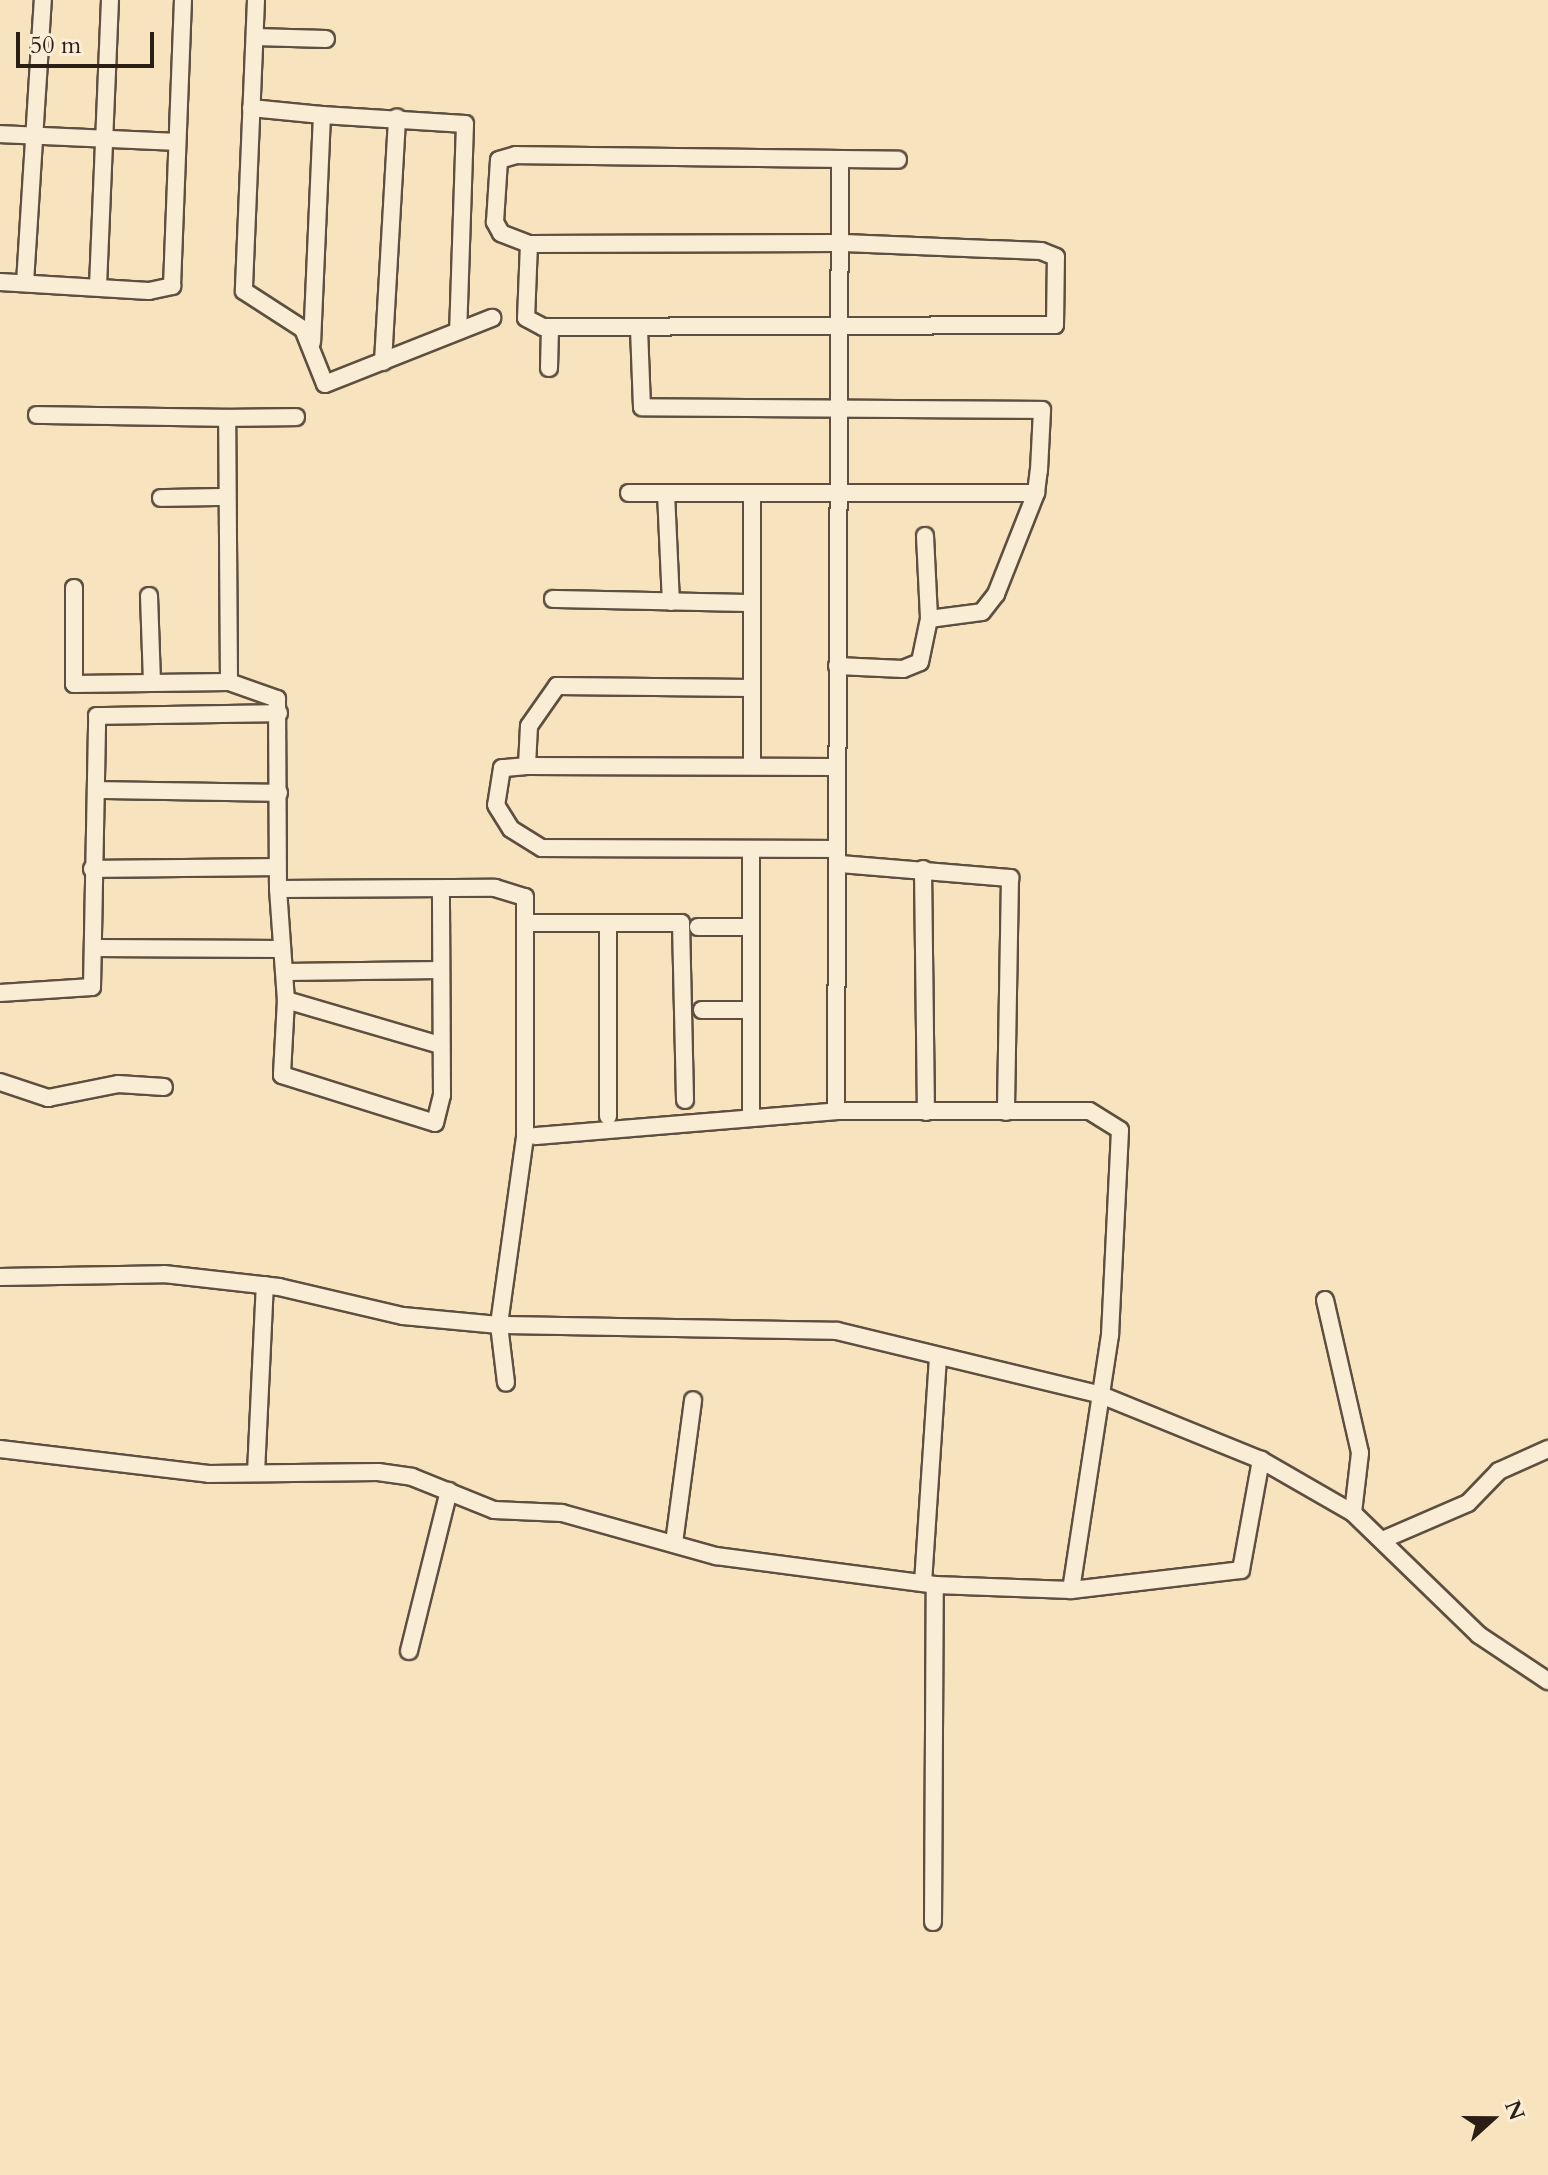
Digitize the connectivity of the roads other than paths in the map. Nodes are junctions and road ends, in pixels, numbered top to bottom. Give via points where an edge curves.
1 (43, 0) edge
2 (110, 0) edge
3 (183, 0) edge
4 (256, 0) edge
5 (255, 37) junction
6 (326, 39) dead end
7 (251, 108) junction
8 (322, 115) junction
9 (397, 117) junction
10 (0, 134) edge
11 (36, 136) junction
12 (107, 140) junction
13 (176, 142) junction
14 (840, 160) junction
15 (898, 160) dead end
16 (838, 243) junction
17 (529, 244) junction
18 (0, 282) edge
19 (25, 283) junction
20 (98, 286) junction
21 (492, 318) dead end
22 (550, 327) junction
23 (837, 327) junction
24 (639, 328) junction
25 (458, 331) junction
26 (312, 342) junction
27 (383, 362) junction
28 (549, 368) dead end
29 (836, 409) junction
30 (37, 415) dead end
31 (296, 417) dead end
32 (227, 418) junction
33 (629, 493) dead end
34 (666, 493) junction
35 (752, 493) junction
36 (1036, 493) junction
37 (838, 494) junction
38 (227, 497) junction
39 (161, 498) dead end
40 (925, 536) dead end
41 (74, 588) dead end
42 (149, 596) dead end
43 (553, 599) dead end
44 (671, 602) junction
45 (751, 603) junction
46 (929, 619) junction
47 (837, 666) junction
48 (152, 682) junction
49 (229, 682) junction
50 (751, 688) junction
51 (279, 713) junction
52 (752, 765) junction
53 (527, 766) junction
54 (836, 767) junction
55 (98, 790) junction
56 (279, 793) junction
57 (751, 850) junction
58 (838, 856) junction
59 (275, 867) junction
60 (92, 869) junction
61 (923, 869) junction
62 (278, 889) junction
63 (441, 890) junction
64 (527, 923) junction
65 (608, 924) junction
66 (698, 927) dead end
67 (751, 927) junction
68 (94, 948) junction
69 (281, 949) junction
70 (440, 970) junction
71 (285, 972) junction
72 (0, 993) edge
73 (286, 1000) junction
74 (702, 1010) dead end
75 (751, 1010) junction
76 (440, 1045) junction
77 (0, 1082) edge
78 (164, 1087) dead end
79 (685, 1100) dead end
80 (836, 1111) junction
81 (926, 1112) junction
82 (1006, 1112) junction
83 (751, 1113) junction
84 (608, 1116) dead end
85 (535, 1136) dead end
86 (0, 1277) edge
87 (265, 1285) junction
88 (1325, 1300) dead end
89 (499, 1325) junction
90 (938, 1356) junction
91 (506, 1383) dead end
92 (1101, 1395) junction
93 (693, 1400) dead end
94 (0, 1449) edge
95 (1548, 1449) edge
96 (1261, 1460) junction
97 (256, 1473) junction
98 (449, 1491) junction
99 (1353, 1513) junction
100 (1387, 1538) junction
101 (674, 1543) junction
102 (929, 1584) junction
103 (1071, 1590) junction
104 (409, 1651) dead end
105 (1548, 1681) edge
106 (933, 1922) dead end

1 - 11 street
2 - 12 street
3 - 13 street
4 - 5 street
5 - 6 street
5 - 7 street
7 - 8 street
7 - 26 street via 242,289
8 - 9 street
8 - 26 street
9 - 25 street via 459,118 470,134
9 - 27 street
10 - 11 street
11 - 12 street
11 - 19 street
12 - 13 street
12 - 20 street
13 - 20 street via 172,286
14 - 15 street
14 - 16 street
14 - 17 street via 506,156 494,180 495,222 501,233
16 - 17 street
16 - 23 street
16 - 23 street via 1041,251 1056,257 1059,290 1055,325 1047,328
17 - 22 street via 526,318
18 - 19 street
19 - 20 street
21 - 25 street
22 - 24 street
22 - 28 street
23 - 24 street
23 - 29 street
24 - 29 street via 642,407
25 - 27 street
26 - 27 street via 321,383
29 - 36 street via 1042,410
29 - 37 street
30 - 32 street
31 - 32 street
32 - 38 street
33 - 34 street
34 - 35 street
34 - 44 street
35 - 37 street
35 - 45 street
36 - 37 street
36 - 46 street via 982,612
37 - 47 street
38 - 39 street
38 - 49 street
40 - 46 street
41 - 48 street via 74,684
42 - 48 street
43 - 44 street
44 - 45 street
45 - 50 street
46 - 47 street via 920,662 903,669
47 - 54 street
48 - 49 street
49 - 51 street via 269,692
50 - 52 street
50 - 53 street via 557,686 529,726
51 - 55 street via 97,716
51 - 56 street
52 - 53 street
52 - 54 street
53 - 57 street via 502,768 496,805 530,844 567,851
54 - 58 street
55 - 56 street
55 - 60 street
56 - 59 street
57 - 58 street
57 - 67 street
58 - 61 street
58 - 80 street
59 - 60 street
59 - 62 street
60 - 68 street
61 - 81 street
61 - 82 street via 1000,872 1013,885
62 - 63 street
62 - 69 street
63 - 64 street via 514,889 525,897
63 - 70 street
64 - 65 street
64 - 89 street via 524,1150
65 - 79 street via 669,920 685,930
65 - 84 street
66 - 67 street
67 - 75 street
68 - 69 street
68 - 72 street via 89,989
69 - 71 street
70 - 71 street
70 - 76 street
71 - 73 street
73 - 76 street
73 - 76 street via 282,1075 435,1123 441,1117
74 - 75 street
75 - 83 street
77 - 78 street via 48,1098 118,1084
80 - 81 street
80 - 83 street
81 - 82 street
82 - 92 street via 1089,1111 1120,1130 1124,1158
83 - 85 street
86 - 87 street via 164,1274
87 - 89 street via 365,1311
87 - 97 street
88 - 99 street via 1360,1453
89 - 90 street via 763,1325 863,1335
89 - 91 street
90 - 92 street
90 - 102 street
92 - 96 street
92 - 103 street
93 - 101 street
94 - 97 street
95 - 100 street via 1499,1471 1468,1503
96 - 99 street
96 - 103 street via 1241,1570
97 - 98 street via 378,1472
98 - 101 street via 494,1510 562,1513
98 - 104 street
99 - 100 street
100 - 105 street via 1479,1635
101 - 102 street via 716,1556
102 - 103 street
102 - 106 street

